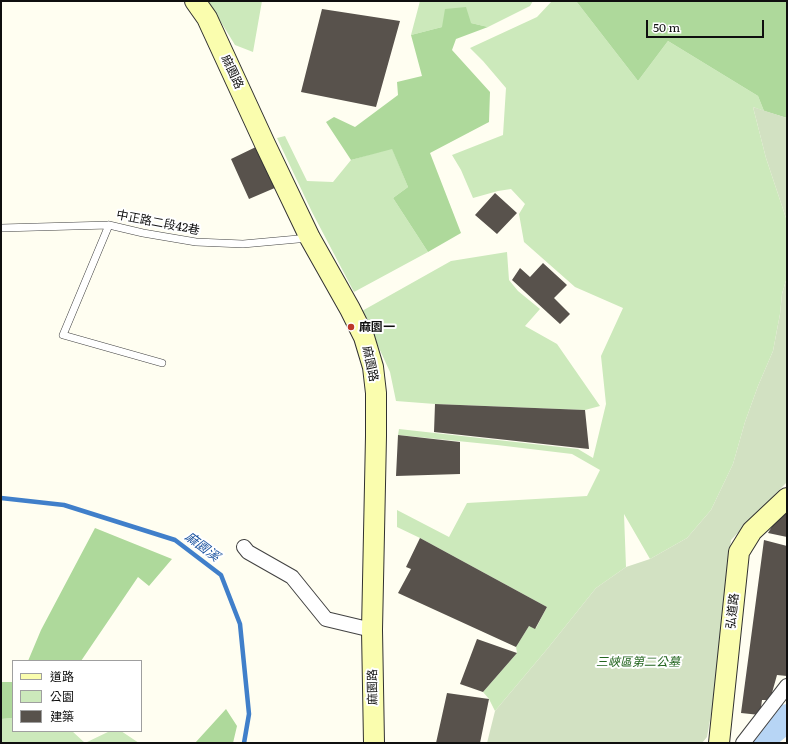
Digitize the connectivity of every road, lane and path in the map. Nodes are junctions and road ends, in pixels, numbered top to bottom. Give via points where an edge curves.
1 (195, 1) edge
2 (109, 225) junction
3 (1, 228) edge
4 (310, 238) junction
5 (162, 363) dead end
6 (787, 498) edge
7 (244, 547) dead end
8 (372, 630) junction
9 (787, 686) edge
10 (374, 743) edge
11 (719, 743) edge
12 (743, 743) edge

1 - 4 street, 麻園路 via 207,18
2 - 3 lane, 中正路二段42巷
2 - 4 lane, 中正路二段42巷 via 196,242 243,244
2 - 5 lane via 63,335
4 - 8 street, 麻園路 via 364,337 373,367 376,436
6 - 11 street, 弘道路 via 752,531 739,552
7 - 8 street via 248,552 292,577 326,619
8 - 10 street, 麻園路
9 - 12 street

